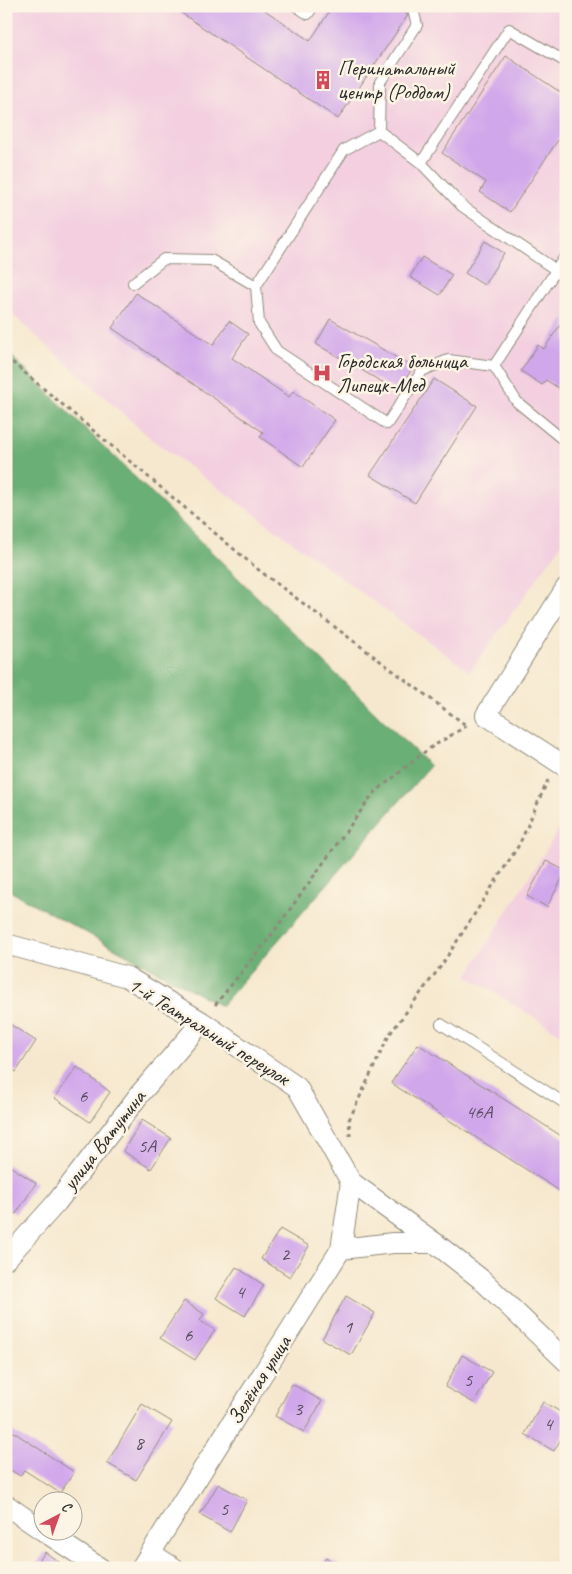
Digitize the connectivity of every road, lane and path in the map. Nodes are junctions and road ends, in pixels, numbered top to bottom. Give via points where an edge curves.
1 (296, 6) edge
2 (313, 6) edge
3 (412, 6) edge
4 (566, 62) edge
5 (379, 131) junction
6 (421, 163) junction
7 (566, 255) edge
8 (556, 270) junction
9 (133, 283) dead end
10 (256, 286) junction
11 (6, 357) edge
12 (494, 366) junction
13 (566, 442) edge
14 (566, 588) edge
15 (486, 715) junction
16 (467, 726) junction
17 (561, 764) edge
18 (6, 944) edge
19 (202, 1022) junction
20 (441, 1024) dead end
21 (566, 1104) edge
22 (350, 1138) dead end
23 (351, 1182) junction
24 (435, 1243) junction
25 (10, 1248) edge
26 (341, 1249) junction
27 (566, 1360) edge
28 (6, 1506) edge
29 (32, 1523) edge
30 (61, 1542) edge
31 (145, 1560) edge
32 (100, 1568) edge
33 (174, 1568) edge

1 - 2 lane via 308,14
3 - 5 lane via 418,25 380,82
4 - 6 lane via 509,29
5 - 6 lane
5 - 10 lane via 344,150
6 - 8 lane via 462,206
7 - 8 lane
8 - 12 lane
9 - 10 lane via 164,259 211,260
10 - 12 lane via 259,322 277,351 387,424 422,371 448,360
11 - 16 path via 260,572
12 - 13 lane via 517,402
14 - 15 street
15 - 16 path
15 - 17 street
16 - 19 path via 426,750 374,794 270,937
17 - 22 path via 519,845 441,966 389,1035 350,1120
18 - 19 street, 1-й Театральный переулок via 127,977
19 - 23 street, 1-й Театральный переулок via 297,1087
19 - 25 street, улица Ватутина via 139,1095 57,1202
20 - 21 lane
23 - 24 street, 1-й Театральный переулок
23 - 26 street, Зелёная улица
24 - 26 street via 393,1243
24 - 27 street, 1-й Театральный переулок via 482,1280
26 - 31 street, Зелёная улица
28 - 29 street
30 - 32 street
31 - 33 street

